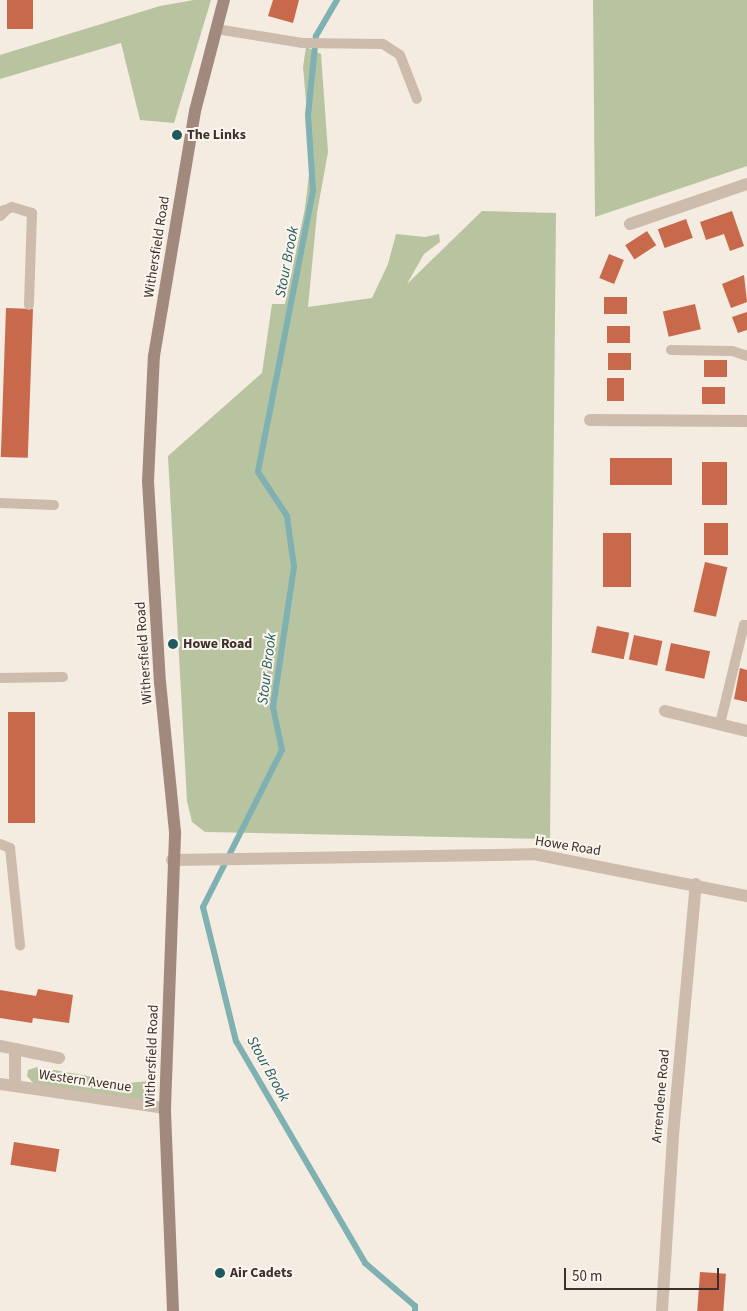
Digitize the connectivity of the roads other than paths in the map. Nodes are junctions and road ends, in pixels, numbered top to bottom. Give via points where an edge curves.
1 (224, 0) edge
2 (216, 29) junction
3 (417, 99) dead end
4 (746, 188) edge
5 (2, 213) edge
6 (630, 224) dead end
7 (29, 305) dead end
8 (671, 350) dead end
9 (747, 356) edge
10 (590, 420) dead end
11 (747, 421) edge
12 (0, 503) edge
13 (54, 505) dead end
14 (747, 625) edge
15 (63, 677) dead end
16 (0, 678) edge
17 (665, 711) dead end
18 (720, 724) junction
19 (747, 731) edge
20 (0, 844) edge
21 (172, 860) junction
22 (696, 884) junction
23 (747, 896) edge
24 (20, 945) dead end
25 (0, 1046) edge
26 (15, 1050) junction
27 (59, 1058) dead end
28 (0, 1084) edge
29 (15, 1086) junction
30 (165, 1108) junction
31 (173, 1311) edge
32 (662, 1311) edge

1 - 2 street, Withersfield Road
2 - 3 lane via 302,42 383,44 400,55
2 - 21 street, Withersfield Road via 194,111 154,356 148,481 160,683 175,832
4 - 6 street
5 - 7 lane via 12,207 32,213
8 - 9 lane via 732,351
10 - 11 street
12 - 13 lane
14 - 18 lane via 744,625
15 - 16 lane
17 - 18 street
18 - 19 street
20 - 24 lane via 10,848
21 - 22 street, Howe Road via 534,854
21 - 30 street, Withersfield Road
22 - 23 street, Howe Road
22 - 32 street, Arrendene Road via 673,1135
25 - 26 street
26 - 27 street
26 - 29 street
28 - 29 street, Western Avenue
29 - 30 street, Western Avenue
30 - 31 street, Withersfield Road

